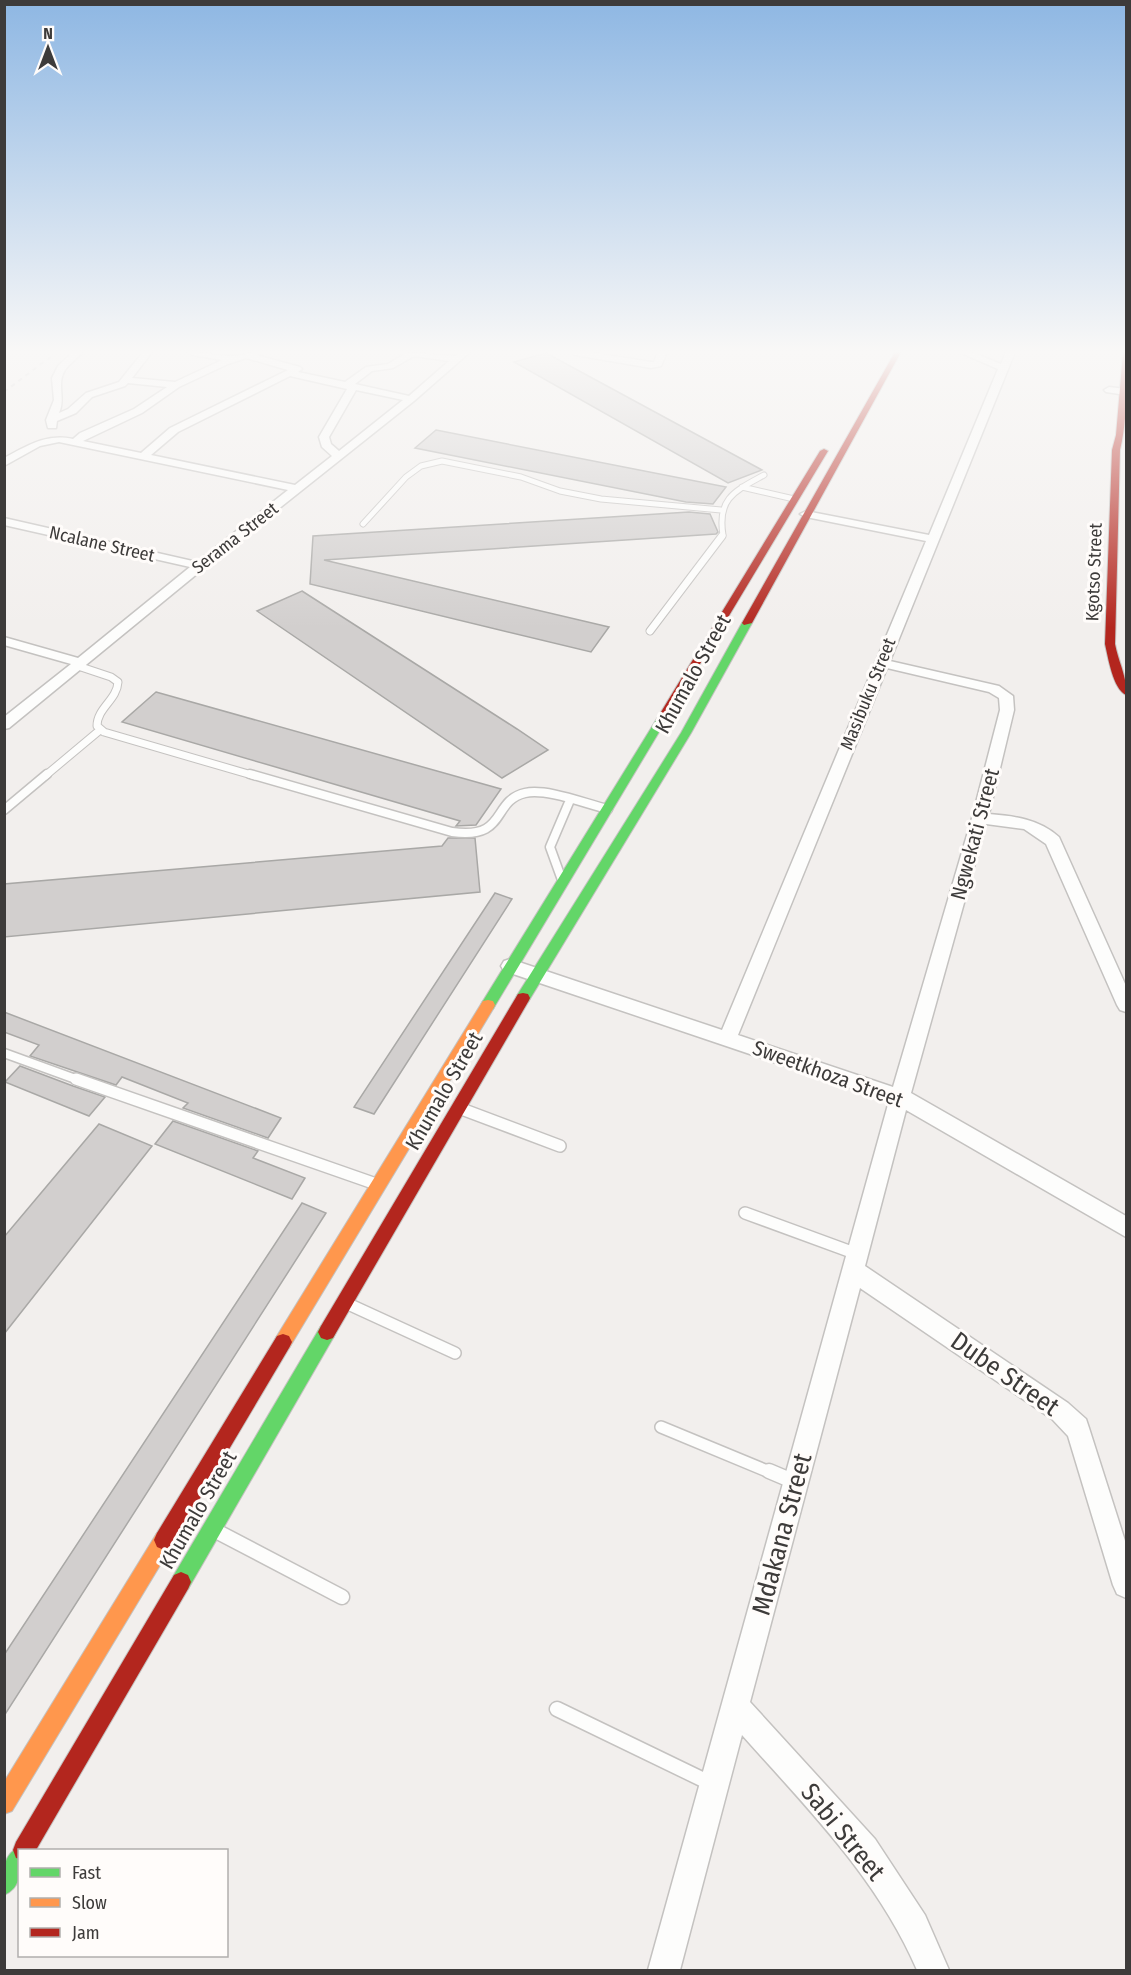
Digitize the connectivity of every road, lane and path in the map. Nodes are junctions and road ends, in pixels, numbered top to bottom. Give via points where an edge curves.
1 (37, 444) edge
2 (85, 444) edge
3 (158, 444) edge
4 (326, 444) edge
5 (354, 444) edge
6 (828, 444) edge
7 (846, 444) edge
8 (972, 444) edge
9 (1115, 444) edge
10 (1118, 444) edge
11 (1116, 450) junction
12 (339, 456) junction
13 (143, 457) junction
14 (4, 464) edge
15 (810, 472) junction
16 (764, 475) dead end
17 (742, 487) junction
18 (297, 489) junction
19 (820, 489) junction
20 (794, 499) junction
21 (721, 510) junction
22 (806, 514) junction
23 (4, 521) edge
24 (363, 524) dead end
25 (933, 539) junction
26 (199, 566) junction
27 (650, 631) dead end
28 (4, 641) edge
29 (880, 663) junction
30 (80, 664) junction
31 (1126, 692) edge
32 (4, 725) edge
33 (100, 730) junction
34 (570, 800) junction
35 (609, 809) junction
36 (4, 810) edge
37 (980, 818) junction
38 (562, 880) junction
39 (510, 966) junction
40 (536, 975) junction
41 (1126, 1005) edge
42 (728, 1038) junction
43 (4, 1053) edge
44 (900, 1096) junction
45 (458, 1107) junction
46 (560, 1146) dead end
47 (377, 1185) junction
48 (745, 1213) dead end
49 (1126, 1227) edge
50 (857, 1264) junction
51 (344, 1302) junction
52 (455, 1353) dead end
53 (661, 1427) dead end
54 (796, 1483) junction
55 (211, 1529) junction
56 (1126, 1585) edge
57 (342, 1597) dead end
58 (735, 1706) junction
59 (557, 1709) dead end
60 (714, 1785) junction
61 (4, 1803) edge
62 (27, 1849) edge
63 (18, 1863) edge
64 (4, 1884) edge
65 (664, 1971) edge
66 (933, 1971) edge

1 - 14 street
2 - 13 street
3 - 13 street
4 - 12 street
5 - 12 street, Serama Street
6 - 15 street, Khumalo Street
7 - 19 street, Khumalo Street
8 - 25 street, Masibuku Street
9 - 11 street, Kgotso Street
10 - 11 street, Kgotso Street
11 - 31 street, Kgotso Street via 1110,644
12 - 18 street, Serama Street
13 - 18 street
15 - 19 street
15 - 20 street, Khumalo Street
16 - 17 lane
17 - 20 lane
17 - 21 lane via 730,495
18 - 26 street, Serama Street
19 - 22 street, Khumalo Street
20 - 35 street, Khumalo Street
21 - 24 lane via 601,499 442,461 421,466 406,477
21 - 27 lane via 723,535
22 - 25 street
22 - 40 street, Khumalo Street via 686,733
23 - 26 street, Ncalane Street
25 - 29 street, Masibuku Street
26 - 30 street, Serama Street
28 - 30 street
29 - 37 street, Ngwekati Street via 985,686 1006,696 1007,711
29 - 42 street, Masibuku Street
30 - 32 street, Serama Street
30 - 33 lane via 118,682 118,690 98,716
33 - 34 lane via 462,834 484,831 518,795 526,792
33 - 36 lane
34 - 35 lane
34 - 38 lane via 550,847
35 - 38 street, Khumalo Street
37 - 41 street via 1028,826 1053,841
37 - 44 street, Ngwekati Street
38 - 39 street, Khumalo Street
39 - 40 street, Sweetkhoza Street
39 - 47 street, Khumalo Street
40 - 42 street, Sweetkhoza Street
40 - 45 street, Khumalo Street
42 - 44 street, Sweetkhoza Street
43 - 47 lane
44 - 49 street, Sweetkhoza Street
44 - 50 street, Mdakana Street
45 - 46 lane
45 - 51 street, Khumalo Street
47 - 61 street, Khumalo Street
48 - 50 lane
50 - 54 street, Mdakana Street
50 - 56 street, Dube Street via 1060,1411 1077,1428
51 - 52 lane
51 - 55 street, Khumalo Street
53 - 54 lane
54 - 58 street, Mdakana Street
55 - 57 lane
55 - 62 street, Khumalo Street
58 - 60 street, Mdakana Street
58 - 66 street, Sabi Street via 864,1850 914,1926
59 - 60 lane
60 - 65 street, Mdakana Street
63 - 64 street, Khumalo Street

